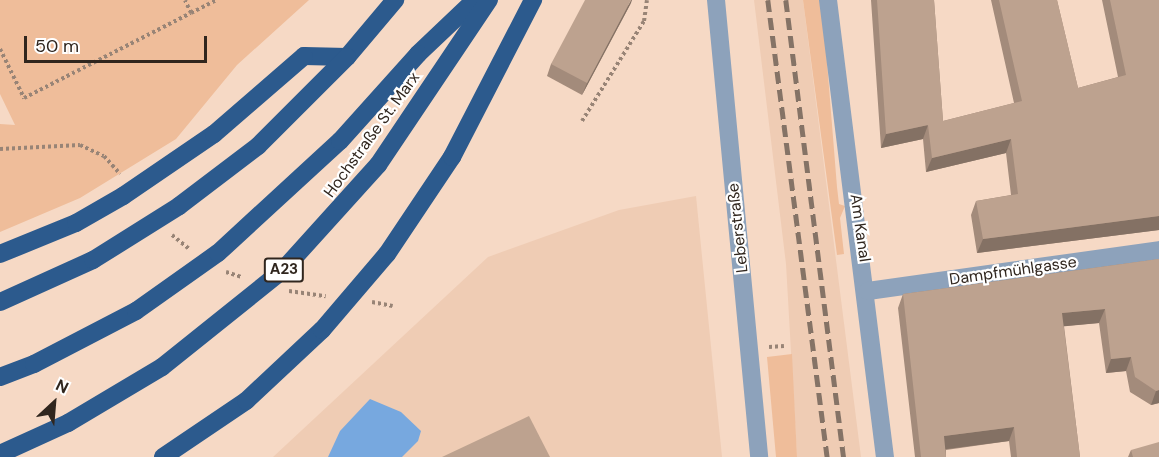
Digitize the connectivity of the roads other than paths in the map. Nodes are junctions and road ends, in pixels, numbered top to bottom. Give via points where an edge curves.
1 (395, 0) edge
2 (475, 0) edge
3 (489, 0) edge
4 (533, 0) edge
5 (716, 0) edge
6 (828, 0) edge
7 (347, 57) junction
8 (1159, 250) edge
9 (0, 254) edge
10 (868, 291) junction
11 (0, 302) edge
12 (0, 377) edge
13 (0, 454) edge
14 (163, 457) edge
15 (759, 457) edge
16 (885, 457) edge

1 - 7 highway
2 - 12 highway, bridge via 340,141 218,253 109,327
3 - 13 highway, Hochstraße St. Marx / A23, bridge via 378,165 283,270 162,368
4 - 14 highway, bridge via 482,102 415,215 353,295 246,401
5 - 15 street, Leberstraße
6 - 10 street, Am Kanal
7 - 9 highway, bridge via 304,56 214,134 133,190 76,223
7 - 11 highway, bridge via 258,146 179,206 93,260
8 - 10 street, Dampfmühlgasse
10 - 16 street, Am Kanal

